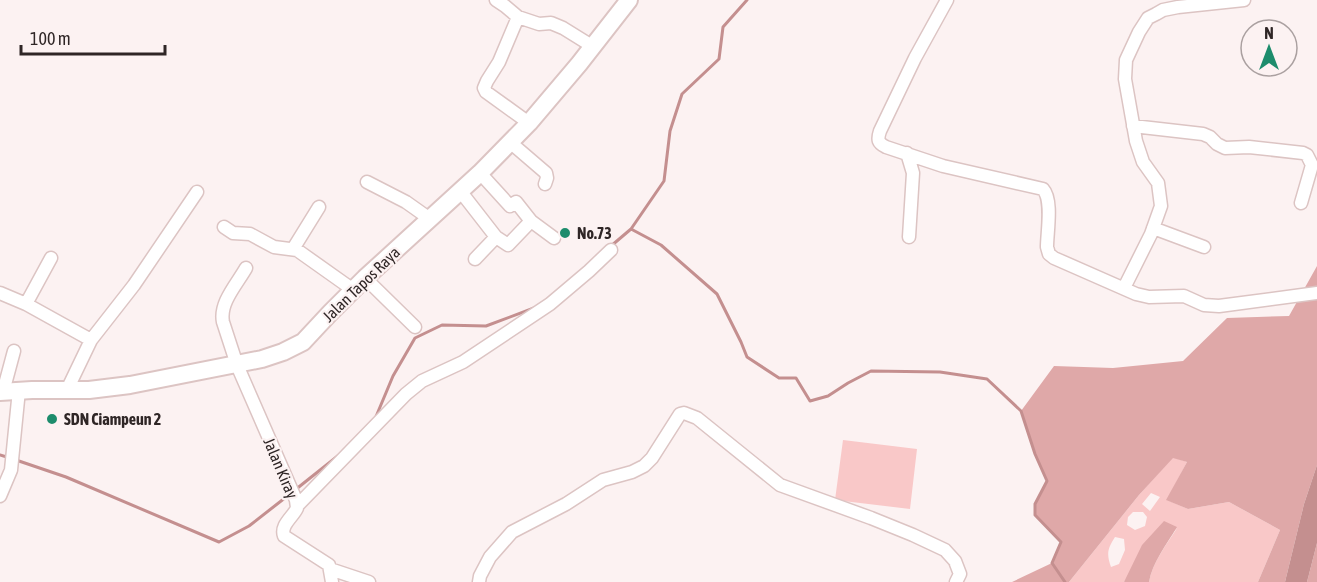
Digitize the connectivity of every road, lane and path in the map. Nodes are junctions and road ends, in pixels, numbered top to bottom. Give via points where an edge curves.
1 (496, 0) edge
2 (629, 0) edge
3 (947, 0) edge
4 (1244, 0) edge
5 (518, 17) junction
6 (592, 46) junction
7 (529, 123) junction
8 (1133, 126) junction
9 (511, 142) junction
10 (907, 153) junction
11 (480, 173) junction
12 (367, 182) dead end
13 (545, 184) dead end
14 (196, 192) dead end
15 (461, 192) junction
16 (1301, 203) dead end
17 (319, 207) dead end
18 (430, 219) junction
19 (531, 221) junction
20 (224, 227) dead end
21 (1153, 228) junction
22 (496, 237) junction
23 (909, 237) dead end
24 (554, 238) dead end
25 (1204, 248) dead end
26 (293, 249) junction
27 (611, 250) dead end
28 (51, 258) dead end
29 (475, 260) dead end
30 (246, 268) dead end
31 (358, 284) junction
32 (1124, 288) junction
33 (0, 293) edge
34 (1317, 293) edge
35 (26, 304) junction
36 (415, 327) dead end
37 (91, 340) junction
38 (14, 351) dead end
39 (237, 364) junction
40 (67, 390) junction
41 (7, 391) edge
42 (0, 496) edge
43 (295, 498) junction
44 (331, 576) edge
45 (369, 582) edge
46 (479, 582) edge
47 (956, 582) edge

1 - 5 street
2 - 6 main road, Jalan Tapos Raya
3 - 10 street via 878,136 879,144
4 - 8 street via 1178,7 1148,18 1126,60
5 - 6 street via 539,24 551,23
5 - 7 street via 484,88
6 - 7 main road, Jalan Tapos Raya
7 - 9 main road, Jalan Tapos Raya
8 - 16 street via 1203,134 1225,148 1250,147 1308,155 1312,165
8 - 21 street via 1143,162 1159,187 1161,206
9 - 11 main road, Jalan Tapos Raya
9 - 13 street via 546,173
10 - 23 street via 913,173
10 - 32 street via 943,166 1043,189 1048,200 1049,254
11 - 15 main road, Jalan Tapos Raya
11 - 19 street via 510,206 516,202
12 - 18 street
14 - 37 street via 134,285
15 - 18 main road, Jalan Tapos Raya
15 - 22 street
17 - 26 street
18 - 31 main road, Jalan Tapos Raya
19 - 22 street via 508,245
19 - 24 street
20 - 26 street via 233,233 250,234 274,247
21 - 25 street
21 - 32 street
22 - 29 street
26 - 31 street
27 - 43 street via 550,304 463,362 422,381
28 - 35 street
30 - 39 street, Jalan Kiray via 222,312
31 - 36 street
31 - 39 main road, Jalan Tapos Raya via 303,342 262,359
32 - 34 street via 1149,297 1184,296 1219,306
33 - 35 street
35 - 37 street
37 - 40 street
38 - 41 street
39 - 40 main road, Jalan Tapos Raya via 130,385
39 - 43 street, Jalan Kiray
40 - 41 main road, Jalan Tapos Raya
41 - 42 street via 12,458
43 - 44 street, Jalan Kiray via 296,511 284,526 284,536 329,565
44 - 45 street
46 - 47 street via 490,557 512,532 603,480 644,466 684,413 697,418 780,485 945,550 960,574

